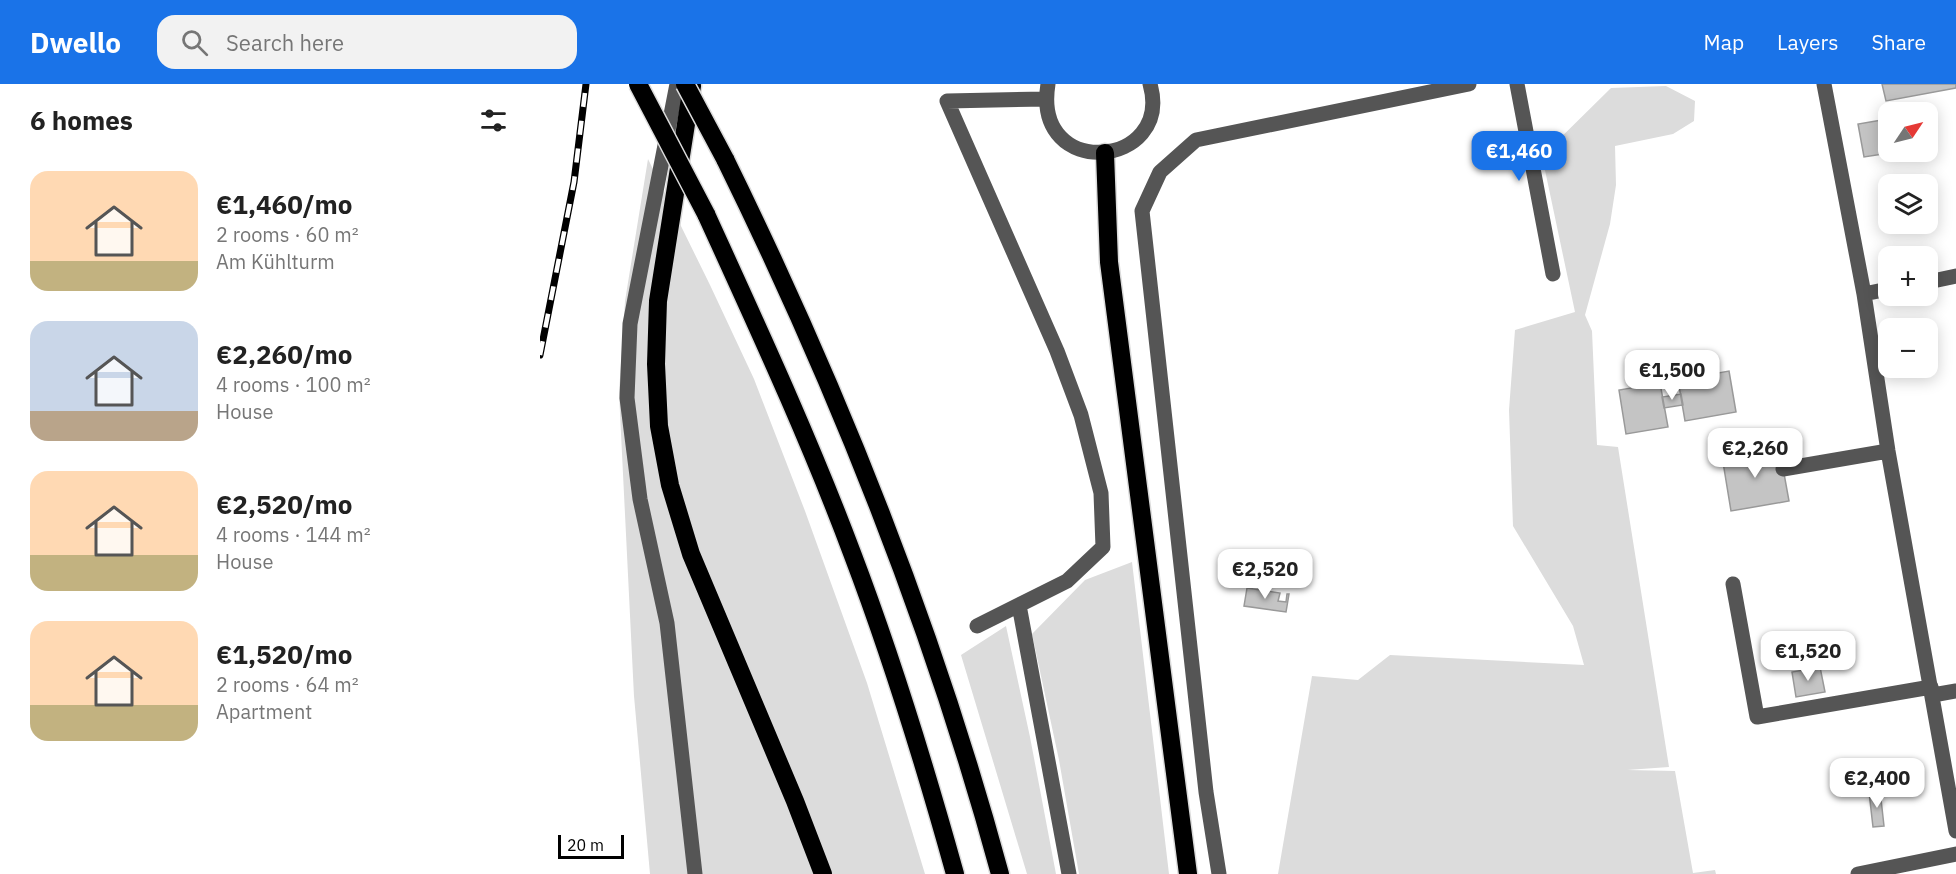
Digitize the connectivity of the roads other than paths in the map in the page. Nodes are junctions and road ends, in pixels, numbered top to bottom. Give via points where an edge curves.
1 (638, 84) edge
2 (677, 84) edge
3 (686, 84) edge
4 (693, 84) edge
5 (1150, 84) edge
6 (1469, 84) edge
7 (1517, 84) edge
8 (1824, 84) edge
9 (1047, 91) edge
10 (1105, 153) junction
11 (1553, 274) dead end
12 (1956, 276) edge
13 (1938, 280) edge
14 (1878, 291) edge
15 (1864, 294) junction
16 (1888, 451) junction
17 (1783, 469) dead end
18 (1733, 585) dead end
19 (1019, 605) junction
20 (977, 626) dead end
21 (1932, 691) junction
22 (1956, 691) edge
23 (1956, 831) edge
24 (1956, 854) edge
25 (694, 874) edge
26 (823, 874) edge
27 (955, 874) edge
28 (1000, 874) edge
29 (1069, 874) edge
30 (1188, 874) edge
31 (1219, 874) edge
32 (1858, 874) edge

1 - 27 highway, bridge via 706,214 807,439 894,670
2 - 25 street via 630,324 627,398 639,499 667,624
3 - 28 highway, bridge via 841,409 952,714
4 - 26 highway via 658,302 659,426 670,485 691,554
5 - 10 street via 1152,110 1147,126 1122,149
6 - 31 street via 1196,140 1160,172 1142,210 1206,792
7 - 11 street
8 - 15 street
9 - 10 street via 1048,117 1057,133 1070,145 1087,152
9 - 19 street via 947,102 1057,351 1081,415 1101,493 1103,547 1067,581
10 - 30 highway via 1109,262
12 - 13 street
14 - 15 street
15 - 16 street
16 - 17 street
16 - 21 street
18 - 21 street via 1757,717
19 - 20 street
19 - 29 street
21 - 22 street
21 - 23 street
24 - 32 street

